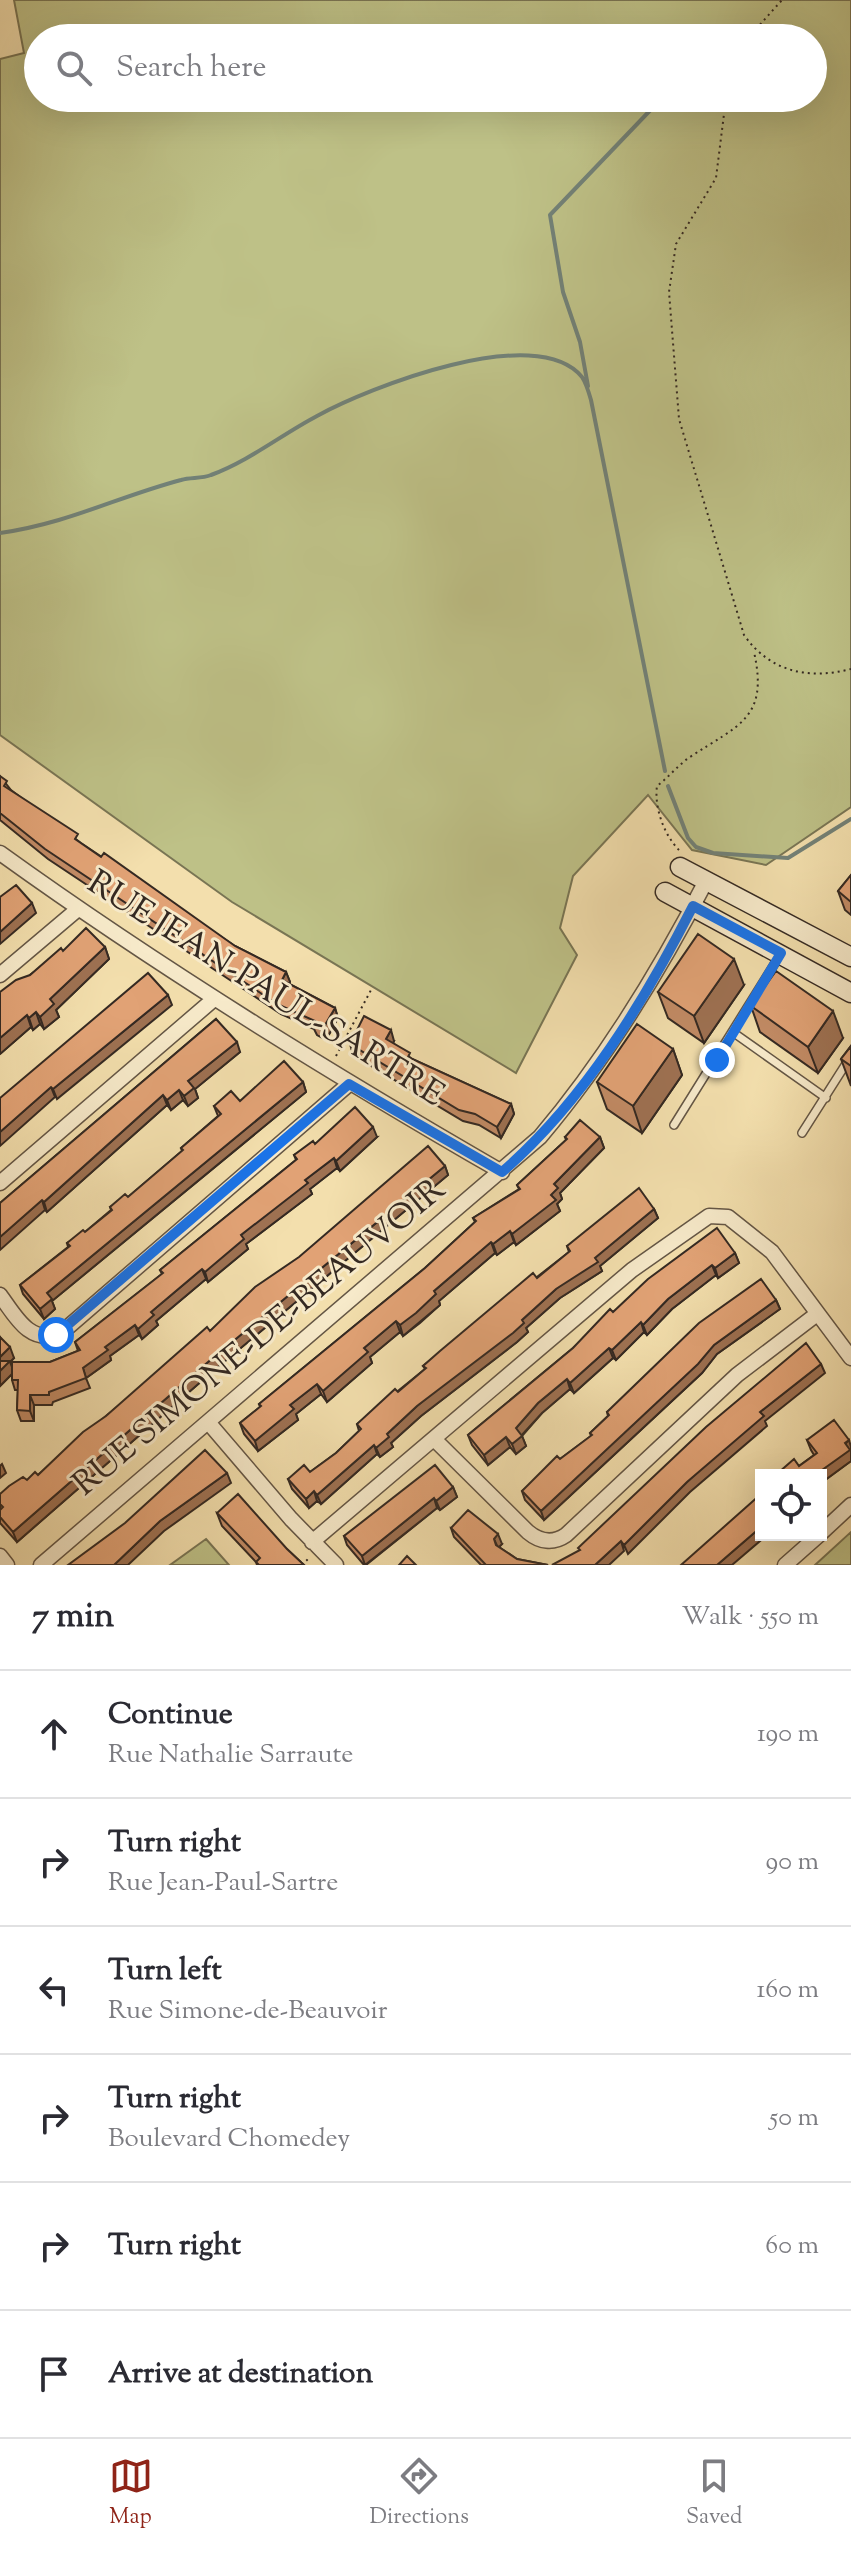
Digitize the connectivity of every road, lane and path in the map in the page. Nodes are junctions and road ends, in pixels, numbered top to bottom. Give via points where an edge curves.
1 (782, 0) edge
2 (761, 24) edge
3 (724, 112) edge
4 (754, 649) junction
5 (851, 669) edge
6 (0, 853) edge
7 (686, 861) joint
8 (706, 881) junction
9 (665, 892) dead end
10 (693, 906) junction
11 (78, 909) junction
12 (781, 953) junction
13 (851, 957) edge
14 (0, 975) edge
15 (371, 990) dead end
16 (851, 993) edge
17 (214, 999) junction
18 (734, 1033) junction
19 (851, 1056) edge
20 (328, 1072) junction
21 (349, 1084) junction
22 (826, 1098) junction
23 (674, 1125) dead end
24 (802, 1133) dead end
25 (502, 1172) junction
26 (0, 1183) edge
27 (0, 1295) edge
28 (817, 1314) junction
29 (851, 1358) edge
30 (208, 1422) junction
31 (434, 1439) junction
32 (851, 1505) edge
33 (827, 1527) edge
34 (812, 1541) edge
35 (312, 1542) junction
36 (0, 1556) edge
37 (7, 1565) edge
38 (41, 1565) edge
39 (336, 1565) edge
40 (785, 1565) edge

1 - 2 path
3 - 4 path via 716,178 676,244 669,292 679,419 740,622
4 - 5 path via 803,674
4 - 7 path via 760,683 744,717 733,732 688,758 657,786 656,800 670,840
6 - 11 street, RUE JEAN-PAUL-SARTRE
7 - 8 street
8 - 10 street, RUE SIMONE-DE-BEAUVOIR
8 - 13 street
9 - 10 street
10 - 12 street
10 - 25 street, RUE SIMONE-DE-BEAUVOIR via 604,1055 540,1137
11 - 14 street
11 - 17 street, RUE JEAN-PAUL-SARTRE
12 - 16 street
12 - 18 lane
15 - 20 path
17 - 20 street, RUE JEAN-PAUL-SARTRE
17 - 26 street
18 - 22 lane
18 - 23 lane
19 - 22 lane
20 - 21 street, RUE JEAN-PAUL-SARTRE
21 - 25 street, RUE JEAN-PAUL-SARTRE
21 - 27 street via 60,1334 30,1332
22 - 24 lane
25 - 30 street, RUE SIMONE-DE-BEAUVOIR
28 - 29 street
28 - 31 street via 765,1246 728,1217 709,1216 632,1270
28 - 31 street via 737,1375 555,1540 528,1532
30 - 35 street
30 - 38 street, RUE SIMONE-DE-BEAUVOIR
31 - 35 street
32 - 33 street
34 - 40 street
35 - 39 street
36 - 37 street

